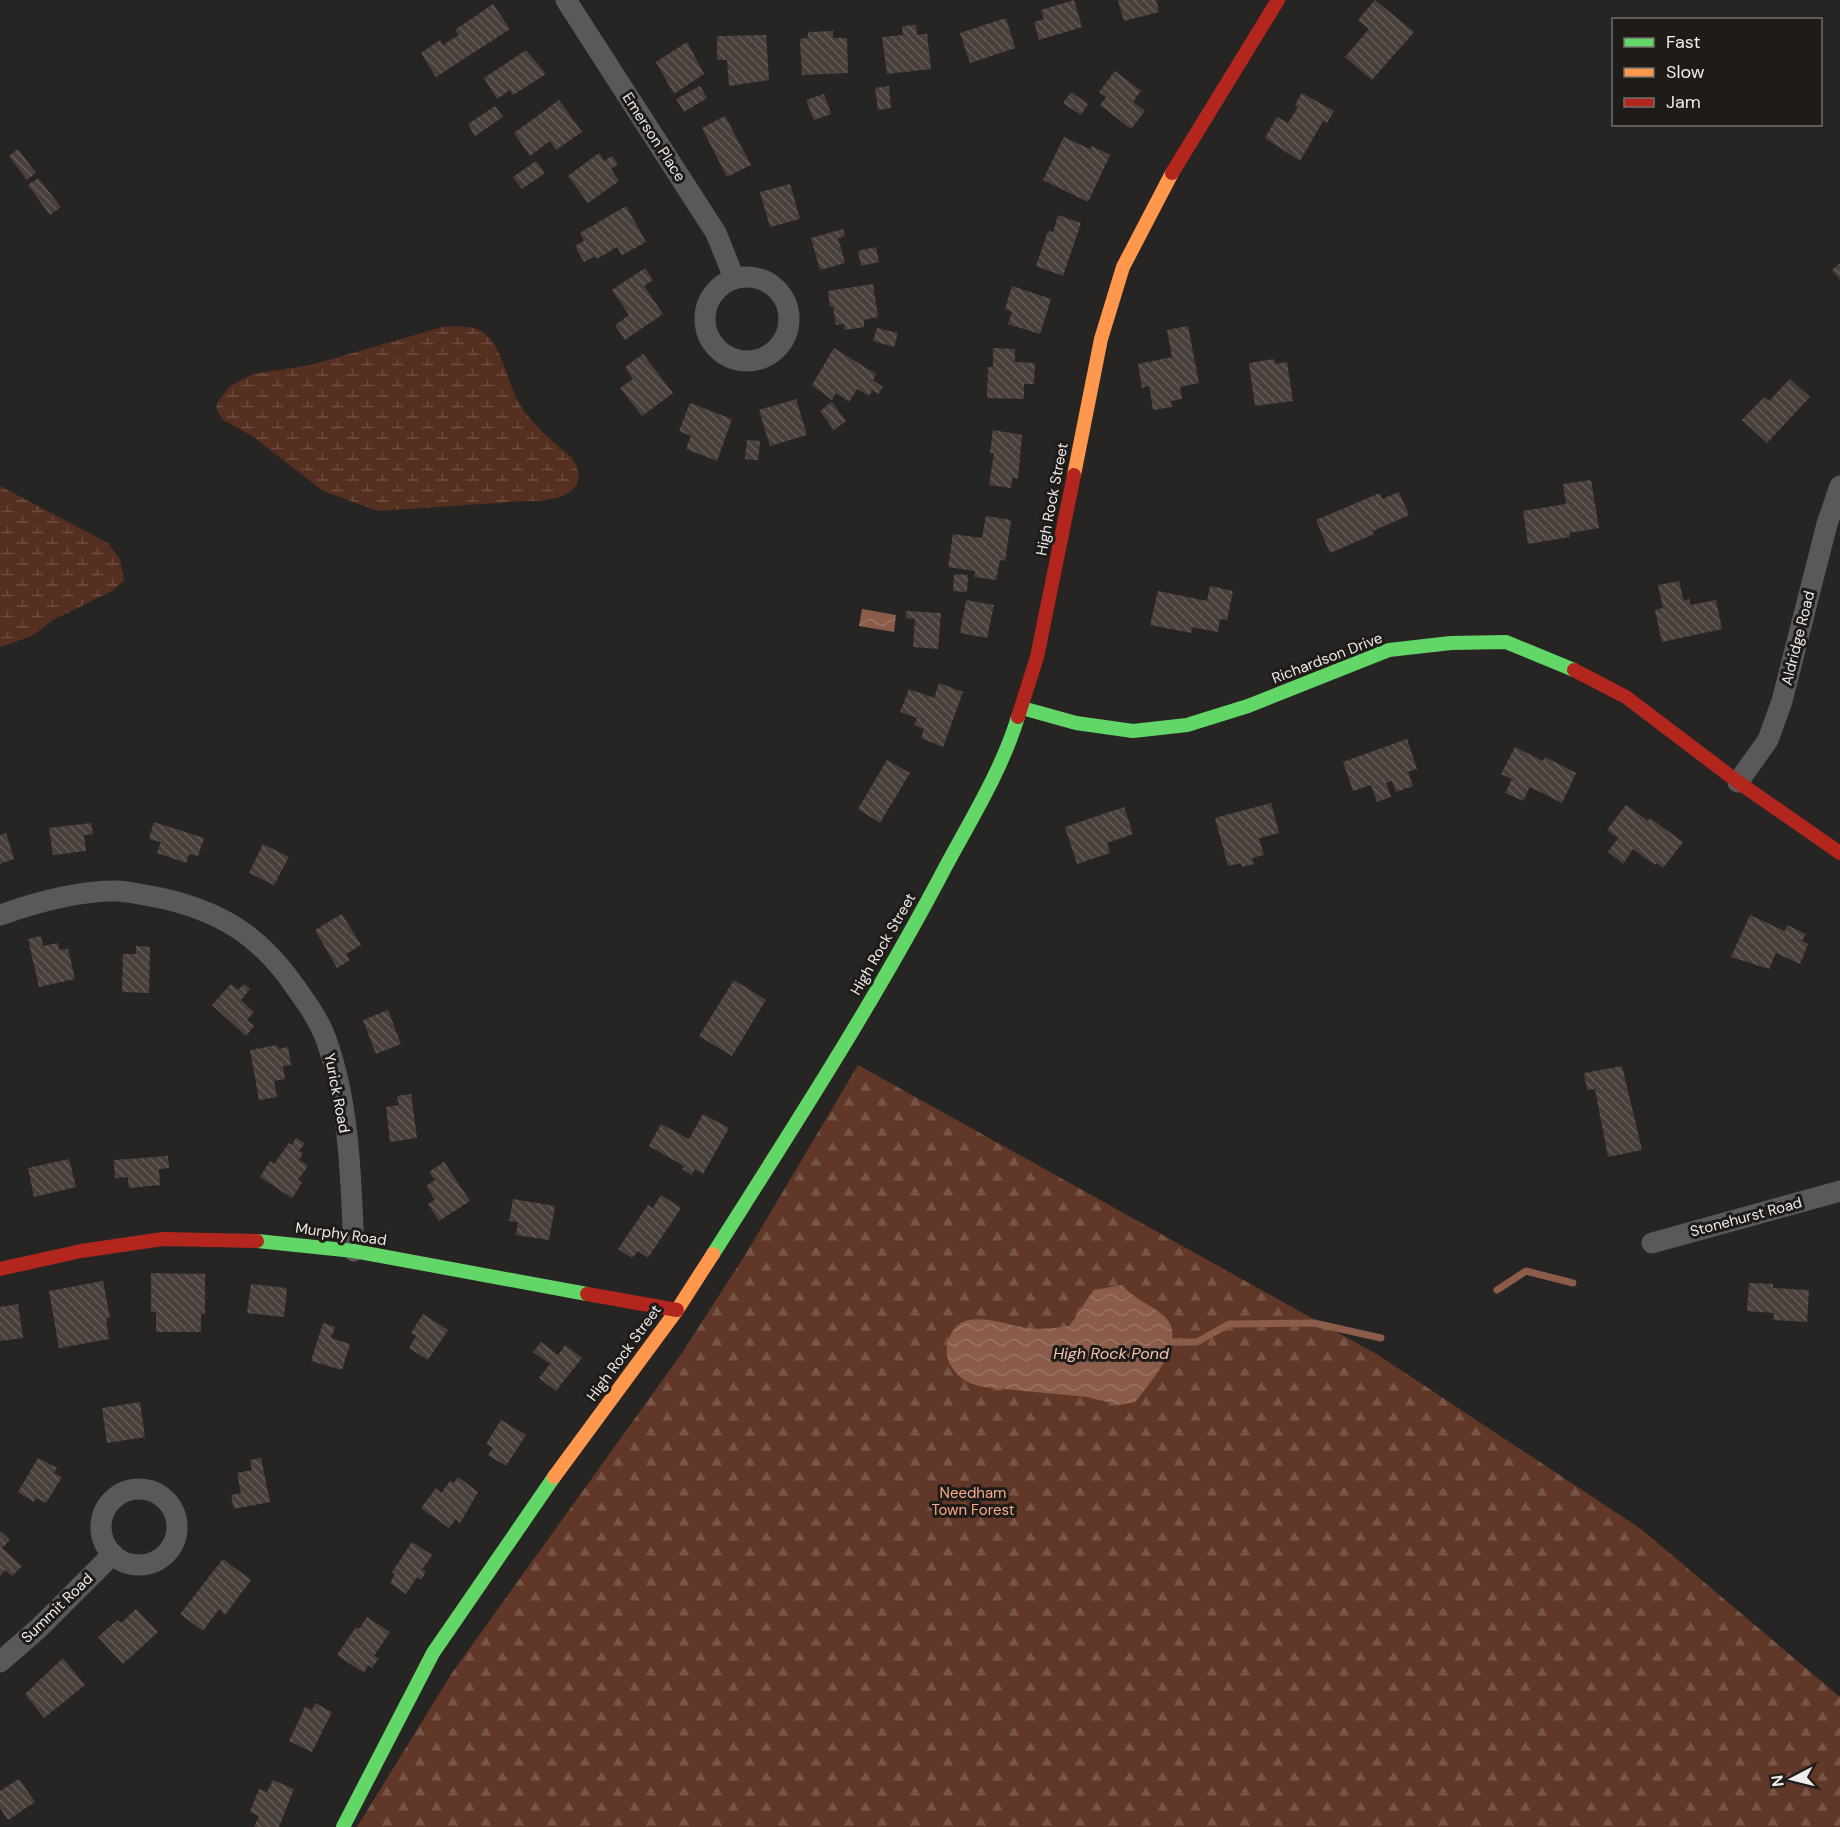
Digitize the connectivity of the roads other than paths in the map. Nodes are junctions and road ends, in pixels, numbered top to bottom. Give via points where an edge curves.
1 (566, 0) edge
2 (1278, 0) edge
3 (734, 278) junction
4 (1840, 486) edge
5 (1022, 708) junction
6 (1738, 782) junction
7 (1840, 853) edge
8 (0, 915) edge
9 (1840, 1191) edge
10 (1652, 1243) dead end
11 (354, 1251) junction
12 (0, 1269) edge
13 (677, 1310) junction
14 (113, 1554) dead end
15 (0, 1662) edge
16 (343, 1827) edge

1 - 3 street, Emerson Place via 716,233
2 - 5 street, High Rock Street via 1173,171 1123,267 1101,339 1051,593
3 - 3 street via 752,276 773,284 788,306 789,329 778,348 748,362 730,358 714,346 705,326 707,302 720,285
4 - 6 street, Aldridge Road via 1782,701 1768,740
5 - 6 street, Richardson Drive via 1076,723 1133,731 1187,725 1248,706 1389,650 1506,642 1559,662 1626,697
5 - 13 street, High Rock Street via 1008,749 901,946 786,1139
6 - 7 street, Richardson Drive
8 - 11 street, Yurick Road via 56,898 117,891 175,901 207,912 253,938 289,977 314,1013 326,1041 342,1108 351,1178
9 - 10 street, Stonehurst Road
11 - 12 street, Murphy Road via 250,1240 163,1239 81,1251
11 - 13 street, Murphy Road
13 - 16 street, High Rock Street via 536,1501 434,1653
14 - 15 street, Summit Road

